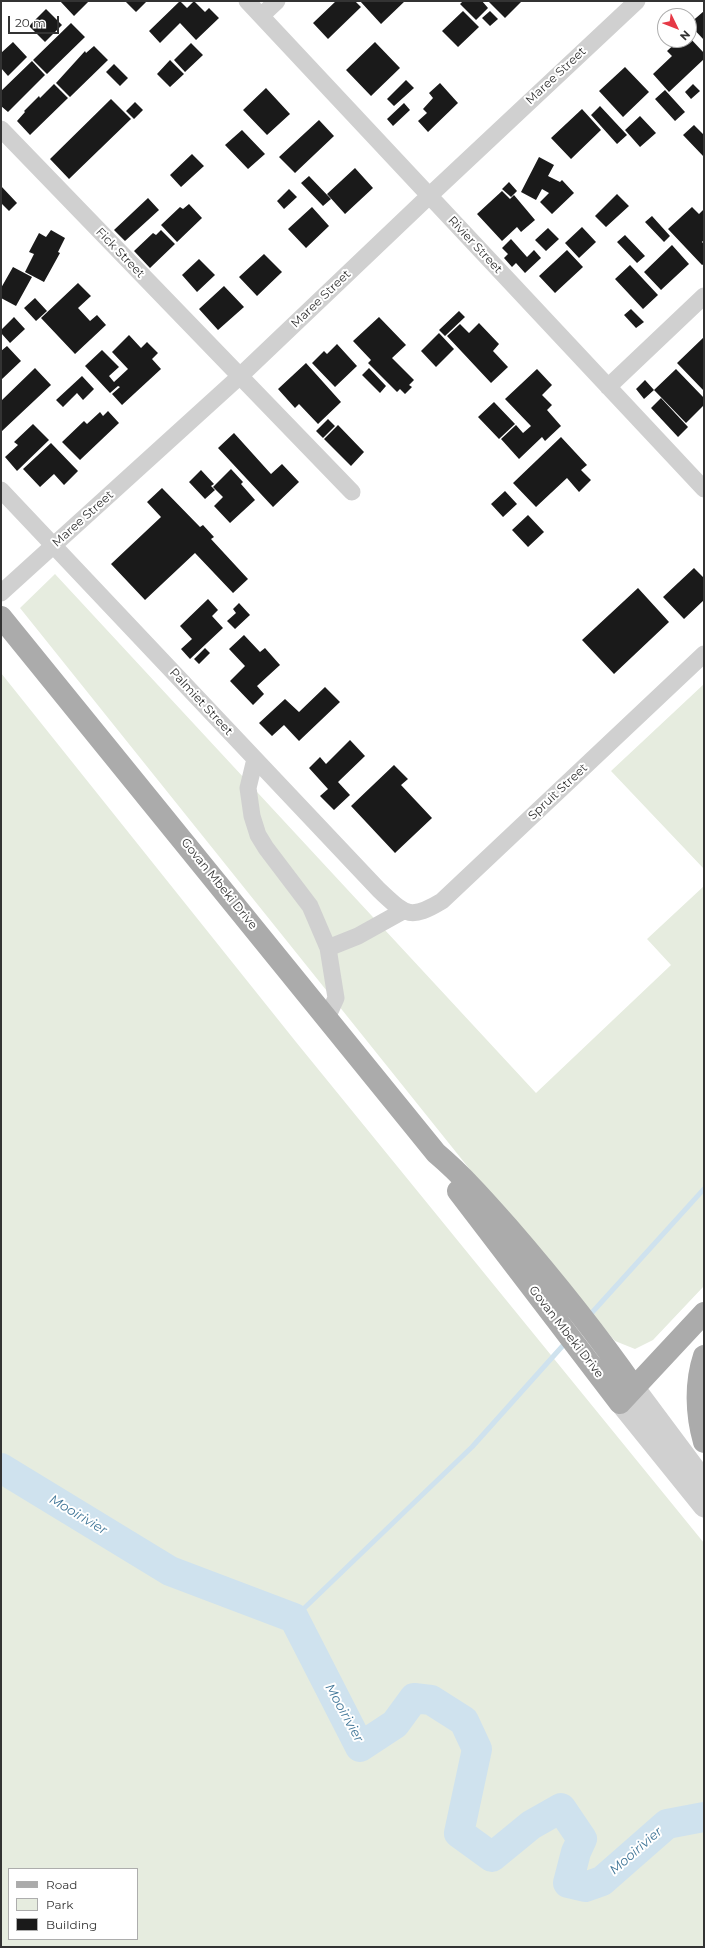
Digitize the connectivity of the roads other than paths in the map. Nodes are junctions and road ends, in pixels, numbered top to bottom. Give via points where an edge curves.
1 (246, 1) edge
2 (278, 1) edge
3 (637, 1) edge
4 (261, 16) junction
5 (1, 129) edge
6 (429, 196) junction
7 (704, 296) edge
8 (239, 377) junction
9 (608, 387) junction
10 (704, 489) edge
11 (1, 490) edge
12 (352, 492) dead end
13 (54, 546) junction
14 (1, 593) edge
15 (1, 617) edge
16 (704, 654) edge
17 (255, 758) junction
18 (403, 911) junction
19 (328, 948) junction
20 (327, 1018) junction
21 (436, 1153) junction
22 (704, 1313) edge
23 (704, 1356) edge
24 (627, 1395) junction
25 (704, 1442) edge
26 (704, 1481) edge
27 (704, 1507) edge

1 - 4 street, Rivier Street
2 - 4 street
3 - 6 street, Maree Street
4 - 6 street, Rivier Street
5 - 8 street, Fick Street
6 - 8 street, Maree Street
6 - 9 street, Rivier Street
7 - 9 street
8 - 12 street, Fick Street
8 - 13 street, Maree Street
9 - 10 street, Rivier Street
11 - 13 street, Palmiet Street
13 - 14 street, Maree Street
13 - 17 street, Palmiet Street
15 - 20 main road, Govan Mbeki Drive
16 - 18 street, Spruit Street via 442,901 416,914
17 - 18 street, Palmiet Street via 379,890
17 - 19 street via 248,788 258,835 310,906
18 - 19 street via 358,936
19 - 20 street via 336,998
20 - 21 main road, Govan Mbeki Drive
21 - 24 main road, Govan Mbeki Drive via 448,1179 581,1350
21 - 24 main road, Govan Mbeki Drive via 458,1171 554,1279 597,1334
22 - 24 main road
23 - 25 main road via 697,1394 699,1424
24 - 26 street, Govan Mbeki Drive
24 - 27 street, Govan Mbeki Drive

